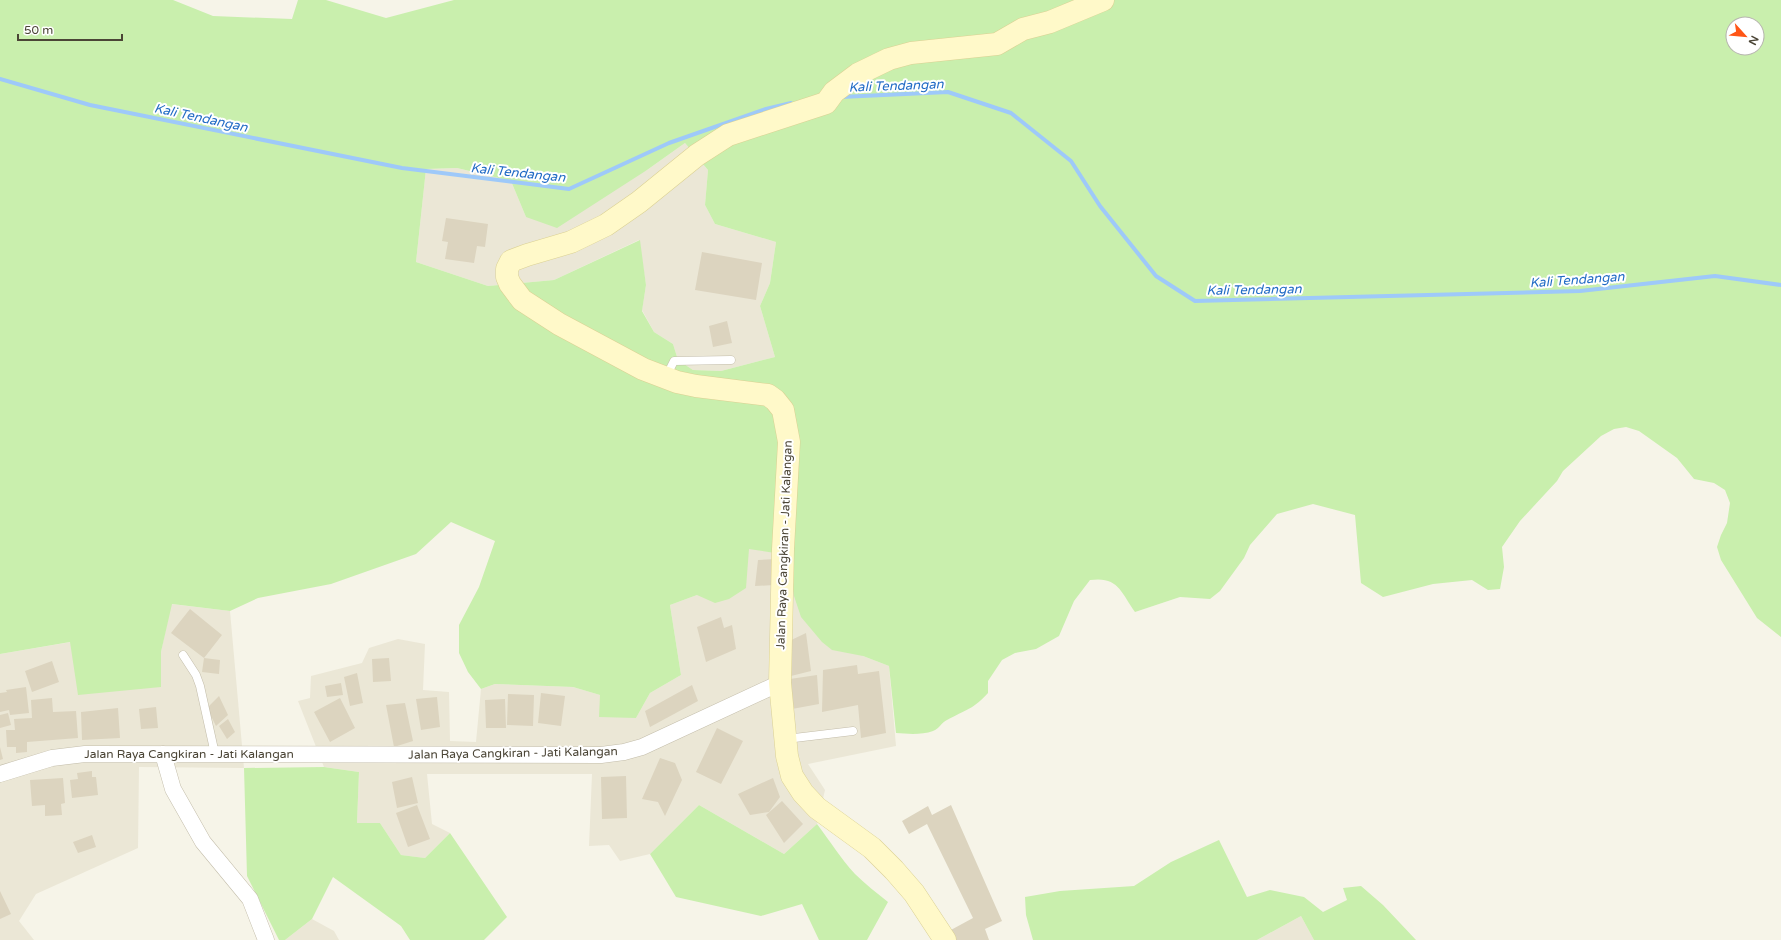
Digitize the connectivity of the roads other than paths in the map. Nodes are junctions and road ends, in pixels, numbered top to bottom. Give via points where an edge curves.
1 (1102, 0) edge
2 (731, 360) dead end
3 (666, 378) junction
4 (183, 655) dead end
5 (780, 683) junction
6 (853, 731) dead end
7 (785, 739) junction
8 (163, 754) junction
9 (215, 754) junction
10 (0, 774) edge
11 (266, 940) edge
12 (944, 940) edge

1 - 3 street, Jalan Raya Cangkiran - Jati Kalangan via 1050,22 1023,29 996,44 911,53 889,59 858,74 830,98 728,135 697,155 606,225 571,242 511,261 507,277 522,300 642,369
2 - 3 lane via 674,361
3 - 5 street, Jalan Raya Cangkiran - Jati Kalangan via 696,386 768,396 776,400 783,410 789,442 783,549
4 - 9 lane via 200,686
5 - 7 street
5 - 9 street, Jalan Raya Cangkiran - Jati Kalangan via 642,748 601,755
6 - 7 lane
7 - 12 street via 792,776 803,793 817,808 872,848 914,893
8 - 9 street, Jalan Raya Cangkiran - Jati Kalangan
8 - 10 street, Jalan Raya Cangkiran - Jati Kalangan via 70,755
8 - 11 street via 174,789 203,842 250,899

